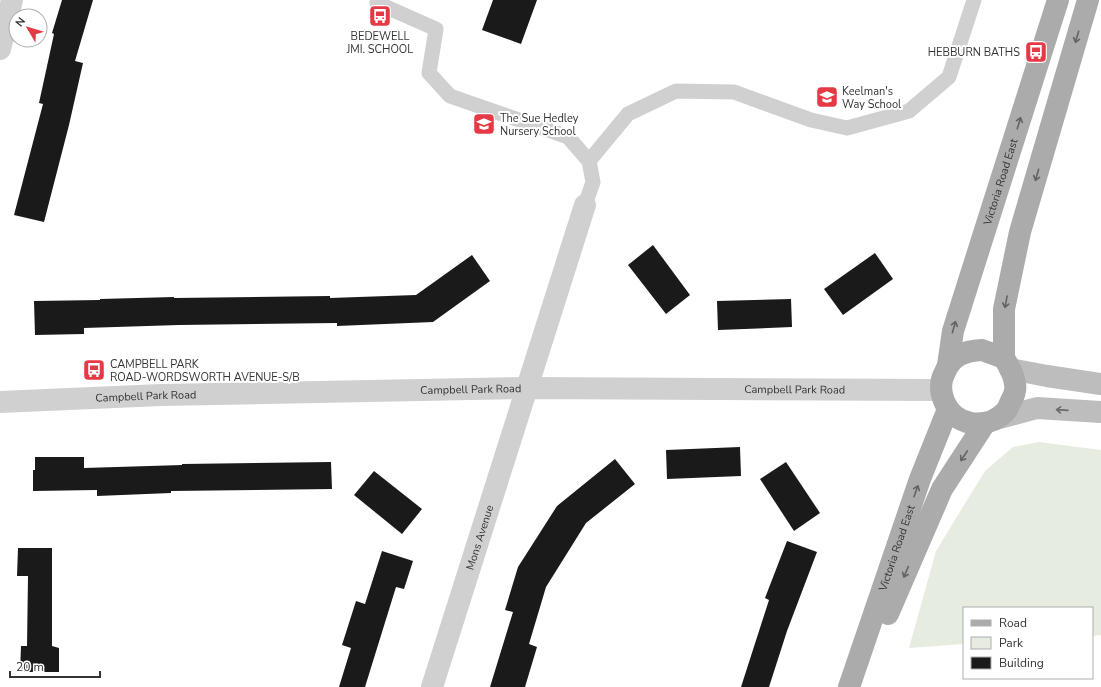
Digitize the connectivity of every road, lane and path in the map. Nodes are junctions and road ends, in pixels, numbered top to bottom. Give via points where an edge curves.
1 (12, 0) edge
2 (974, 0) edge
3 (1058, 0) edge
4 (1088, 0) edge
5 (376, 3) dead end
6 (1, 42) edge
7 (589, 161) junction
8 (585, 205) joint
9 (1007, 363) junction
10 (948, 365) junction
11 (1101, 384) edge
12 (527, 388) junction
13 (944, 400) junction
14 (0, 402) edge
15 (1101, 412) edge
16 (991, 421) junction
17 (432, 687) edge
18 (849, 687) edge
19 (856, 687) edge

1 - 6 street
2 - 7 lane via 949,77 909,111 847,128 811,120 734,92 676,91 628,114
10 -> 3 main road, Victoria Road East via 953,331
4 -> 9 main road via 1020,232 1004,309
5 - 7 lane via 436,29 429,73 450,96 568,136
7 - 8 lane via 593,182
8 - 12 street, Mons Avenue
9 - 10 main road via 982,350 969,351
9 - 11 street via 1047,376
9 - 16 main road via 1015,384 1013,397 1006,411
10 - 13 main road via 942,377
12 - 13 street, Campbell Park Road
12 - 14 street, Campbell Park Road via 161,395
12 - 17 street, Mons Avenue
13 - 16 main road via 960,419 972,423
18 -> 13 main road, Victoria Road East via 920,479
15 -> 16 street via 1037,408
16 -> 19 main road, Victoria Road East via 942,488

